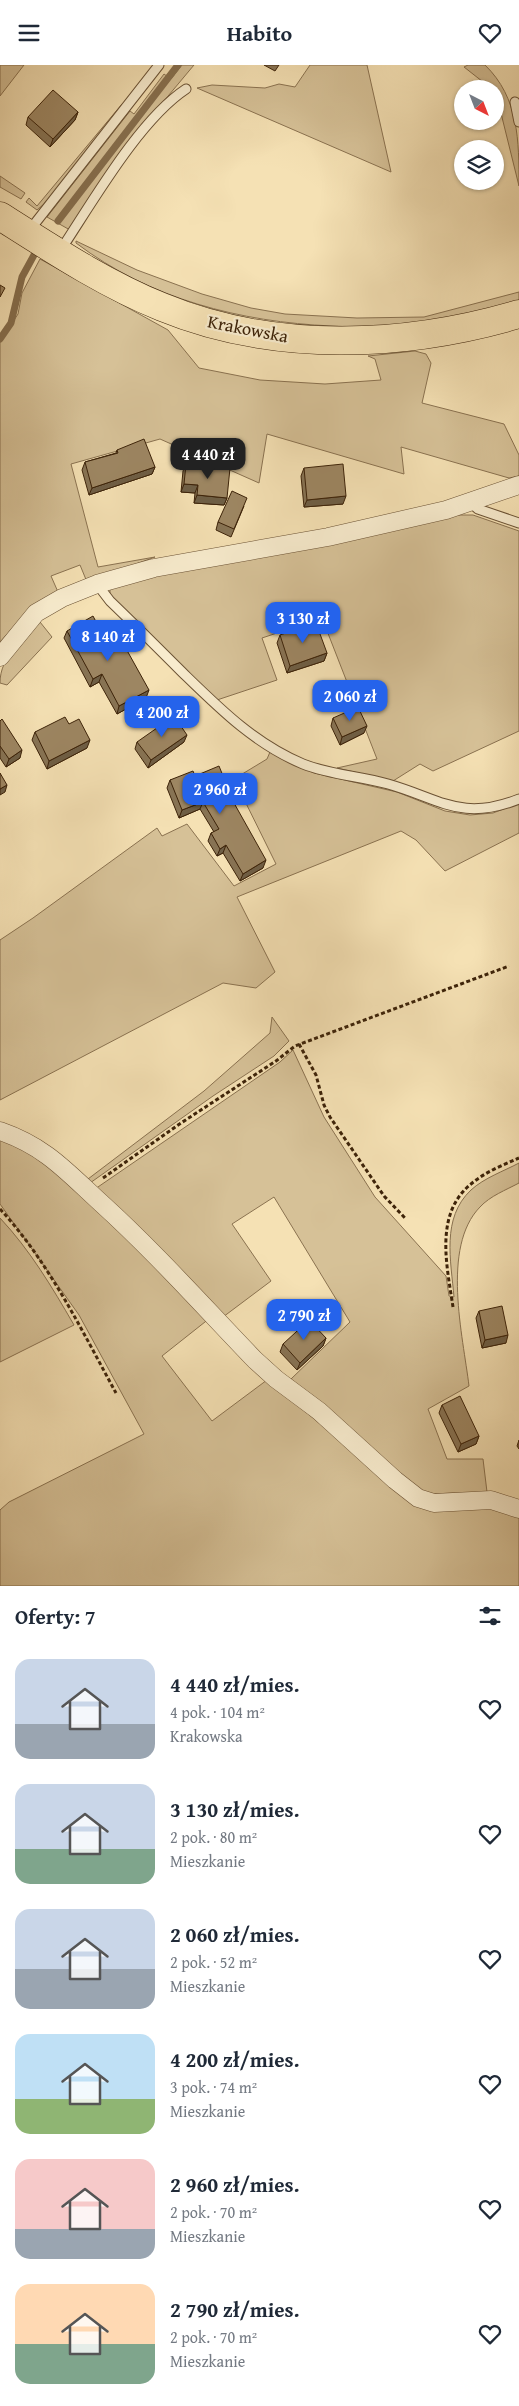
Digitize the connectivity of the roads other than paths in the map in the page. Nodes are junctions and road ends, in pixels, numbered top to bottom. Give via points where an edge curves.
1 (159, 65) edge
2 (186, 89) dead end
3 (515, 103) dead end
4 (519, 122) edge
5 (0, 216) edge
6 (27, 233) junction
7 (59, 253) junction
8 (519, 314) edge
9 (519, 485) edge
10 (470, 502) junction
11 (519, 523) edge
12 (97, 584) junction
13 (0, 657) edge
14 (519, 799) edge
15 (0, 1131) edge
16 (519, 1509) edge

1 - 6 lane
2 - 7 lane via 158,112
3 - 4 lane
5 - 6 main road, Krakowska
6 - 7 main road, Krakowska
7 - 8 main road, Krakowska via 143,299 169,309 247,331 285,337 324,341 394,339
9 - 10 street
10 - 11 lane via 478,509
10 - 12 street via 346,533 154,568
12 - 13 street via 36,613
12 - 14 lane via 110,601 224,713 251,735 284,754 323,770 387,783 461,809 490,808
15 - 16 street via 31,1143 48,1155 133,1233 255,1360 319,1411 408,1491 434,1503 491,1500

